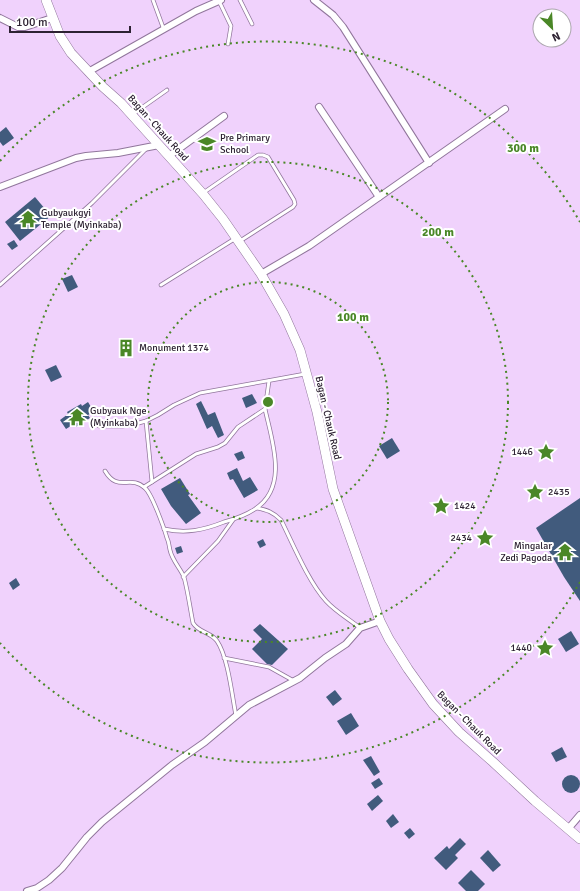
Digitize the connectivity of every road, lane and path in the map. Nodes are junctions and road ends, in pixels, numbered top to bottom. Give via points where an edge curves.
1 (46, 0) edge
2 (153, 0) edge
3 (220, 0) edge
4 (240, 0) edge
5 (314, 0) edge
6 (0, 18) edge
7 (52, 18) junction
8 (252, 24) dead end
9 (164, 30) junction
10 (228, 44) dead end
11 (88, 72) junction
12 (167, 90) dead end
13 (319, 107) dead end
14 (505, 109) dead end
15 (132, 115) junction
16 (224, 116) dead end
17 (159, 145) junction
18 (148, 148) junction
19 (169, 156) junction
20 (429, 163) junction
21 (0, 187) edge
22 (203, 194) junction
23 (379, 197) junction
24 (237, 240) junction
25 (261, 274) junction
26 (0, 285) edge
27 (161, 285) dead end
28 (306, 374) junction
29 (269, 381) junction
30 (264, 409) junction
31 (146, 421) junction
32 (99, 426) dead end
33 (105, 471) dead end
34 (152, 482) junction
35 (144, 487) junction
36 (257, 508) junction
37 (233, 520) junction
38 (164, 529) junction
39 (183, 577) junction
40 (380, 621) junction
41 (360, 628) junction
42 (224, 658) junction
43 (294, 682) junction
44 (236, 716) junction
45 (580, 815) edge
46 (568, 829) junction
47 (580, 838) edge
48 (27, 891) edge

1 - 7 main road, Bagan - Chauk Road
2 - 9 lane
3 - 9 street
3 - 10 lane via 230,26
4 - 8 lane
5 - 20 street via 343,27
6 - 7 street via 18,27
7 - 11 main road, Bagan - Chauk Road via 60,36
9 - 11 street
11 - 15 main road, Bagan - Chauk Road
12 - 15 lane
13 - 23 street
14 - 20 street
15 - 17 main road, Bagan - Chauk Road
16 - 19 street
17 - 18 street
17 - 19 main road, Bagan - Chauk Road
18 - 21 street via 76,158
18 - 26 lane via 92,203
19 - 22 main road, Bagan - Chauk Road
20 - 23 street
22 - 24 main road, Bagan - Chauk Road
22 - 24 lane via 258,155 268,157 295,204
23 - 25 street via 308,246
24 - 25 main road, Bagan - Chauk Road
24 - 27 lane
25 - 28 main road, Bagan - Chauk Road via 284,314 300,350
28 - 29 lane
28 - 40 main road, Bagan - Chauk Road via 317,412 333,489
29 - 30 lane
29 - 31 lane via 200,393
30 - 34 lane via 238,427 225,443 196,454
30 - 36 lane via 276,462 274,483 267,498
31 - 32 lane via 124,426
31 - 34 lane
33 - 35 lane via 114,481 134,482
34 - 35 lane
35 - 38 lane
36 - 37 lane
36 - 41 lane via 270,511 281,520 326,600
37 - 38 lane via 189,532
37 - 39 lane via 218,541
38 - 39 lane via 172,556
39 - 42 lane via 193,623 216,640
40 - 41 street
40 - 46 main road, Bagan - Chauk Road via 408,669 433,704 476,748
41 - 43 street via 346,644
42 - 43 lane via 269,667
42 - 44 lane
43 - 44 street via 249,705
44 - 48 street via 102,822 62,868 48,880
45 - 46 street
46 - 47 main road, Bagan - Chauk Road

